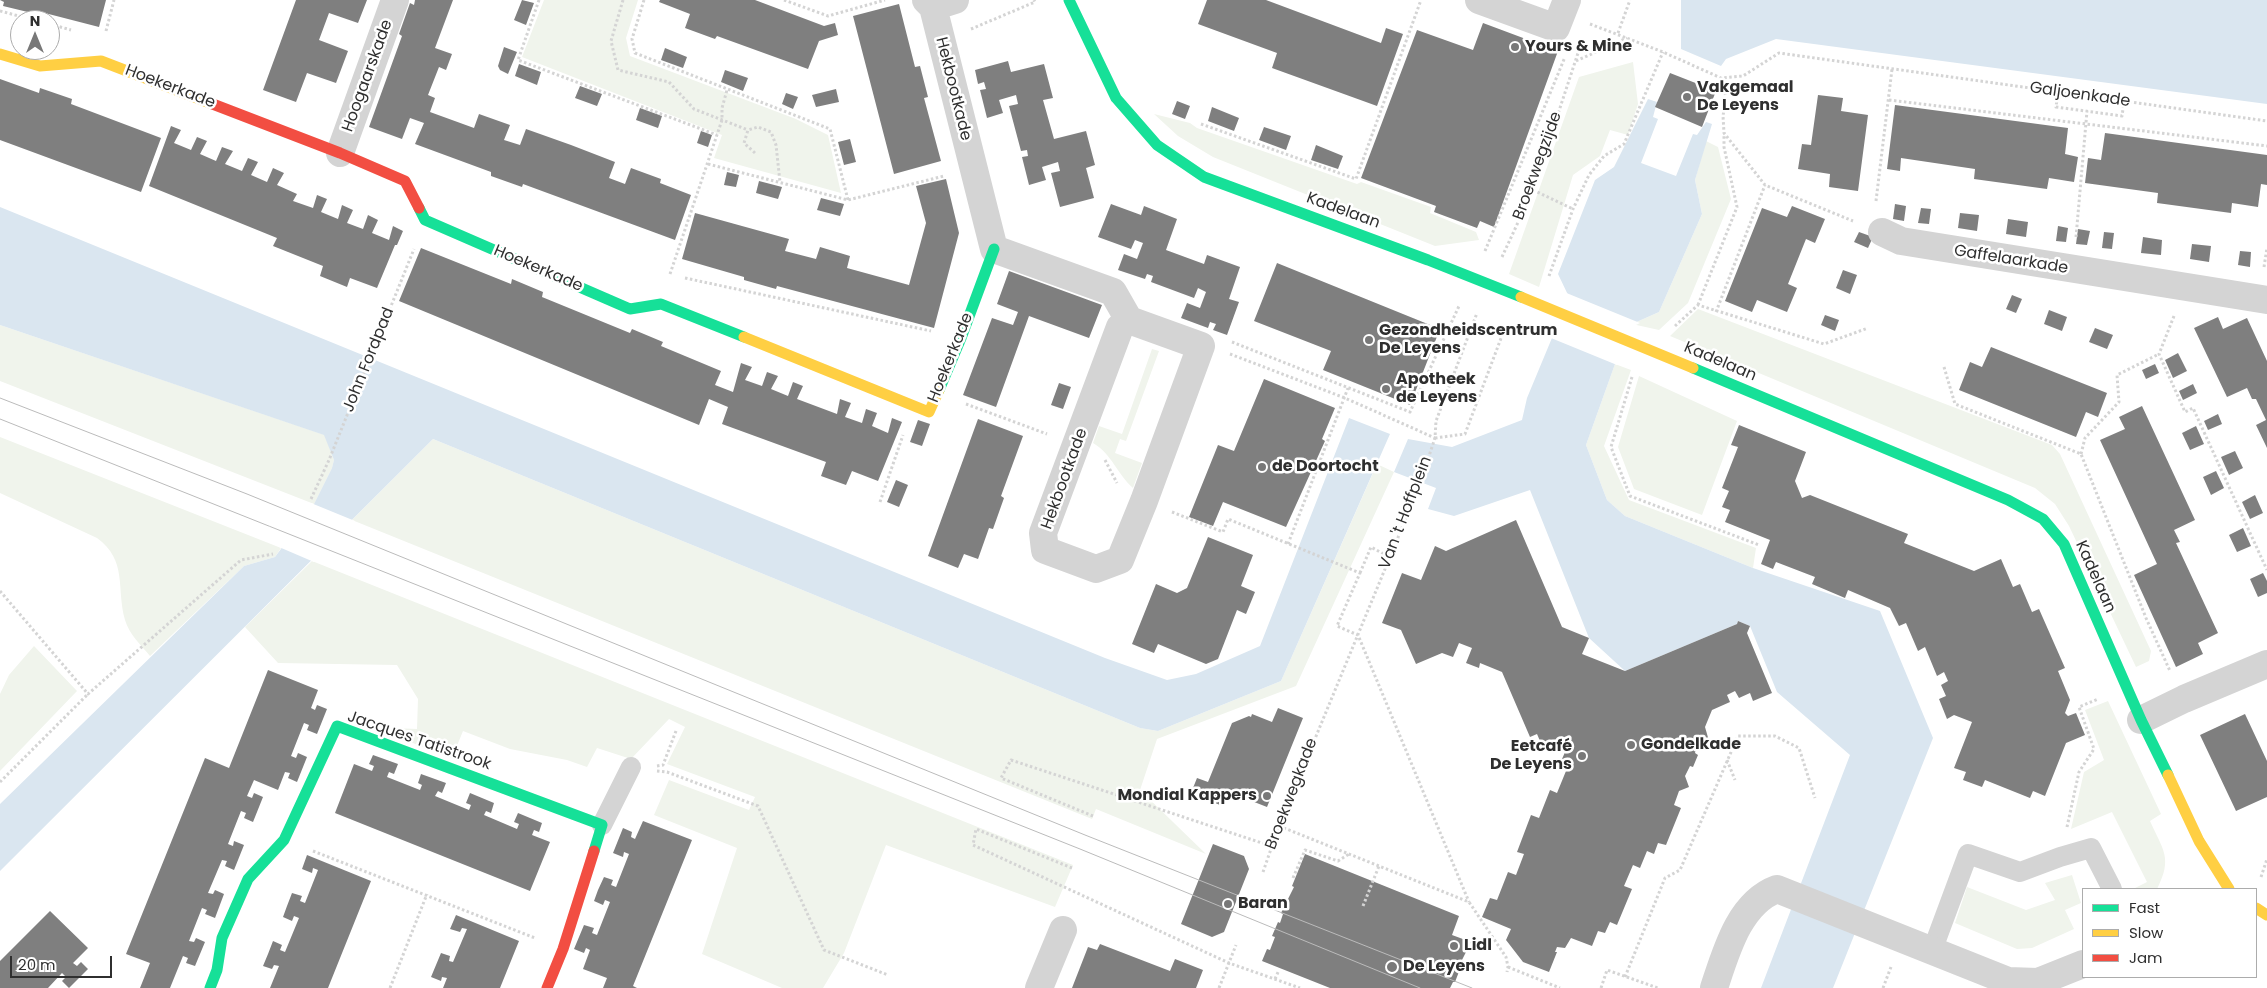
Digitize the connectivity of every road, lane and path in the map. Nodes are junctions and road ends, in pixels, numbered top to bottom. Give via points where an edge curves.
1 (114, 0) edge
2 (395, 0) edge
3 (539, 0) edge
4 (624, 0) edge
5 (644, 0) edge
6 (784, 0) edge
7 (884, 0) edge
8 (1069, 0) edge
9 (1421, 0) edge
10 (1479, 0) edge
11 (1567, 0) edge
12 (1630, 0) edge
13 (938, 2) edge
14 (1586, 30) dead end
15 (1618, 33) junction
16 (1628, 38) junction
17 (104, 39) dead end
18 (1581, 45) dead end
19 (1663, 52) junction
20 (0, 54) edge
21 (1576, 61) junction
22 (1892, 69) junction
23 (1722, 78) junction
24 (727, 90) junction
25 (2058, 92) junction
26 (1889, 100) junction
27 (2124, 102) junction
28 (2087, 111) junction
29 (722, 120) junction
30 (2267, 121) edge
31 (1200, 124) dead end
32 (2086, 125) junction
33 (748, 130) junction
34 (1724, 133) junction
35 (717, 135) junction
36 (2267, 146) edge
37 (340, 153) junction
38 (755, 153) dead end
39 (708, 164) junction
40 (973, 168) junction
41 (780, 182) junction
42 (1765, 184) junction
43 (1532, 190) junction
44 (848, 200) junction
45 (1573, 209) junction
46 (425, 220) junction
47 (1877, 231) junction
48 (994, 249) junction
49 (1500, 261) dead end
50 (2073, 270) junction
51 (670, 274) junction
52 (1547, 279) dead end
53 (2184, 287) junction
54 (2267, 300) edge
55 (661, 304) junction
56 (1480, 305) dead end
57 (1698, 306) dead end
58 (1716, 312) dead end
59 (1509, 318) dead end
60 (1129, 320) junction
61 (960, 338) junction
62 (1201, 346) junction
63 (2159, 354) junction
64 (1348, 388) dead end
65 (937, 394) junction
66 (1345, 398) junction
67 (913, 406) junction
68 (1435, 438) junction
69 (1077, 444) junction
70 (2082, 454) dead end
71 (311, 499) dead end
72 (1144, 501) junction
73 (880, 502) dead end
74 (1289, 544) junction
75 (273, 554) dead end
76 (1390, 557) junction
77 (2267, 570) edge
78 (1360, 573) junction
79 (0, 591) edge
80 (1358, 635) junction
81 (2267, 664) edge
82 (88, 694) junction
83 (2079, 707) dead end
84 (1323, 717) joint
85 (2141, 720) junction
86 (676, 731) dead end
87 (1726, 760) junction
88 (663, 765) dead end
89 (631, 767) joint
90 (1735, 780) dead end
91 (0, 782) edge
92 (1815, 798) dead end
93 (1093, 816) dead end
94 (602, 825) junction
95 (1278, 826) junction
96 (284, 840) junction
97 (1271, 846) junction
98 (1350, 854) junction
99 (2060, 857) junction
100 (1379, 866) junction
101 (1072, 868) dead end
102 (1263, 872) dead end
103 (1293, 878) dead end
104 (2111, 888) edge
105 (2229, 888) edge
106 (427, 894) junction
107 (1469, 902) junction
108 (1363, 906) dead end
109 (1063, 930) dead end
110 (1236, 945) dead end
111 (564, 949) junction
112 (1932, 951) junction
113 (1228, 963) junction
114 (2082, 964) edge
115 (1508, 968) junction
116 (1278, 970) dead end
117 (1507, 972) dead end
118 (888, 975) dead end
119 (1625, 976) junction
120 (1275, 979) junction
121 (210, 988) edge
122 (390, 988) edge
123 (547, 988) edge
124 (1039, 988) edge
125 (1219, 988) edge
126 (1300, 988) edge
127 (1560, 988) edge
128 (1601, 988) edge
129 (1658, 988) edge
130 (1714, 988) edge

1 - 17 path
2 - 37 street, Hoogaarskade
3 - 35 path via 518,60
4 - 29 path via 611,41 618,70 669,82 694,109
5 - 24 path via 632,39 635,53
6 - 7 path via 828,16
8 - 85 street, Kadelaan via 1116,98 1157,145 1204,177 1428,260 1682,363 2008,500 2043,519 2064,544
9 - 31 path via 1356,179
10 - 11 street via 1556,28
12 - 15 path
13 - 40 street, Hekbootkade
14 - 15 path via 1588,23
15 - 16 path
16 - 19 path
16 - 21 path
18 - 21 path, Broekwegzijde
19 - 23 path
19 - 45 path via 1624,144 1604,156 1588,175
20 - 37 street, Hoekerkade via 40,66 101,61
21 - 43 path, Broekwegzijde
22 - 23 path, Galjoenkade via 1779,53 1743,76
22 - 25 path, Galjoenkade
22 - 26 path
23 - 34 path via 1726,96 1722,116
24 - 29 path
24 - 44 path via 830,130
25 - 27 path, Galjoenkade
25 - 28 path via 2056,107
26 - 32 path
26 - 47 path
27 - 28 path via 2122,116
27 - 30 path, Galjoenkade
28 - 32 path
29 - 33 path
29 - 35 path
32 - 36 path
32 - 50 path
33 - 38 path via 744,143
33 - 41 path via 758,127 771,132 776,145
34 - 42 path
34 - 57 path via 1737,207
35 - 39 path
37 - 46 street, Hoekerkade via 405,181
39 - 41 path
39 - 51 path
40 - 44 path
40 - 48 street, Hekbootkade
41 - 44 path
42 - 47 path
42 - 58 path
43 - 45 path
43 - 49 path, Broekwegzijde
45 - 52 path
46 - 55 street, Hoekerkade via 630,309
46 - 71 path, John Fordpad
47 - 50 street, Gaffelaarkade via 1901,241
48 - 60 street via 1113,292
48 - 61 street, Hoekerkade
50 - 53 street, Gaffelaarkade
51 - 55 path
51 - 61 path
53 - 54 street, Gaffelaarkade
53 - 63 path
55 - 67 street, Hoekerkade
56 - 68 path, Van 't Hoffplein via 1436,421
59 - 68 path via 1465,434
60 - 62 street
60 - 69 street, Hekbootkade via 1120,327
61 - 65 street, Hoekerkade
62 - 66 path via 1215,348
62 - 72 street, Hekbootkade
63 - 70 path via 2117,375 2118,402 2085,438
63 - 77 path via 2185,412 2193,408
64 - 66 path
65 - 67 street, Hoekerkade via 929,412
65 - 69 path
66 - 68 path
66 - 74 path
67 - 73 path
68 - 76 path, Van 't Hoffplein
69 - 72 path via 1106,461 1120,489
69 - 72 street, Hekbootkade via 1044,533 1045,550 1096,569 1120,560
72 - 74 path via 1223,532 1228,519
74 - 78 path
75 - 82 path via 241,560
76 - 78 path via 1371,547
76 - 80 path, Van 't Hoffplein
78 - 80 path via 1337,626
79 - 82 path
80 - 84 path, Van 't Hoffplein
80 - 107 path
81 - 85 street
82 - 91 path
83 - 99 path via 2094,749 2079,772
84 - 95 path, Broekwegkade
85 - 105 street, Kadelaan via 2199,841
86 - 88 path
87 - 90 path
87 - 92 path via 1738,736 1775,736 1799,748
87 - 119 path via 1680,870 1666,878
89 - 94 lane
89 - 118 path via 667,772 758,806 824,950
93 - 97 path via 1002,778 1011,760
94 - 96 street, Jacques Tatistrook via 338,726
94 - 111 street
95 - 97 path, Broekwegkade
95 - 98 path
96 - 106 path
96 - 121 street, Jacques Tatistrook via 248,879 222,938 217,970
97 - 102 path, Broekwegkade
98 - 100 path
98 - 103 path via 1338,861 1305,850
99 - 104 lane via 2091,848
99 - 112 lane via 2020,872 1968,854
100 - 107 path
100 - 108 path
101 - 113 path via 976,829 973,845
106 - 111 path
106 - 122 path
107 - 115 path via 1506,957
109 - 124 street
110 - 113 path
111 - 123 street
112 - 114 street via 2008,980 2038,982
112 - 130 street via 1777,888 1764,894 1746,911
113 - 120 path
113 - 125 path
115 - 117 path
115 - 127 path
116 - 120 path
119 - 128 path via 1607,970
119 - 129 path
120 - 126 path

